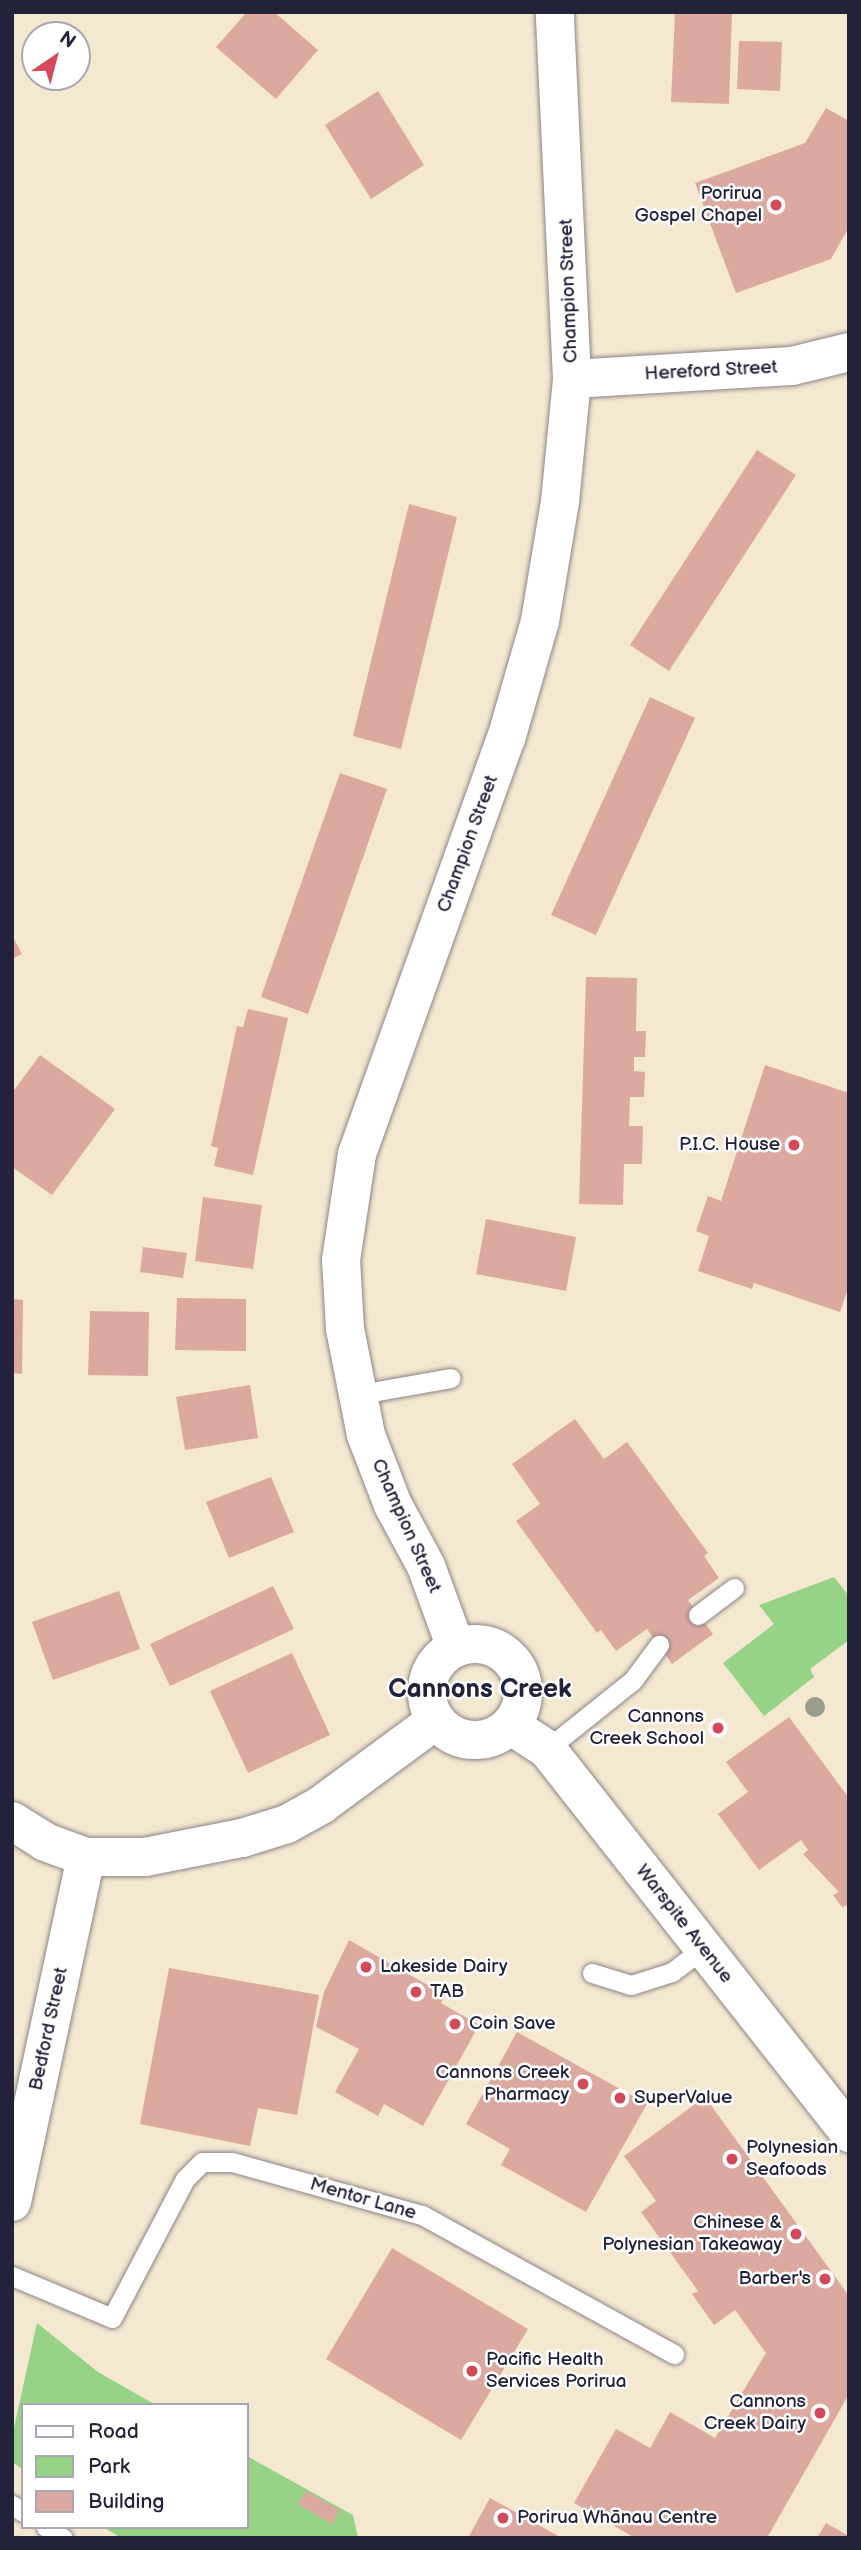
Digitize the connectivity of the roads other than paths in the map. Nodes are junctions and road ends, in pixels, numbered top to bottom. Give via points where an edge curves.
1 (555, 12) edge
2 (849, 352) edge
3 (572, 379) junction
4 (450, 1378) dead end
5 (355, 1395) junction
6 (734, 1588) dead end
7 (698, 1615) dead end
8 (659, 1645) dead end
9 (456, 1648) junction
10 (435, 1721) junction
11 (510, 1725) junction
12 (547, 1749) junction
13 (12, 1821) edge
14 (86, 1857) junction
15 (704, 1948) junction
16 (592, 1973) dead end
17 (849, 2133) edge
18 (12, 2202) edge
19 (12, 2277) edge
20 (674, 2354) dead end

1 - 3 main road, Champion Street
2 - 3 main road, Hereford Street via 792,366
3 - 5 main road, Champion Street via 560,502 540,621 506,739 357,1154 341,1260
4 - 5 lane
5 - 9 main road, Champion Street via 393,1505 426,1566
6 - 7 lane
8 - 12 lane via 633,1680
9 - 10 main road via 443,1656 428,1682
9 - 11 main road via 486,1646 514,1664 523,1695
10 - 11 main road via 451,1733 473,1740 497,1735
10 - 14 main road via 349,1787 287,1824 145,1857
11 - 12 main road, Warspite Avenue
12 - 15 main road, Warspite Avenue
13 - 14 main road via 45,1842
14 - 18 main road, Bedford Street
15 - 16 lane via 672,1972 631,1985
15 - 17 main road, Warspite Avenue
19 - 20 lane, Mentor Lane via 111,2318 185,2179 202,2162 232,2162 422,2216

